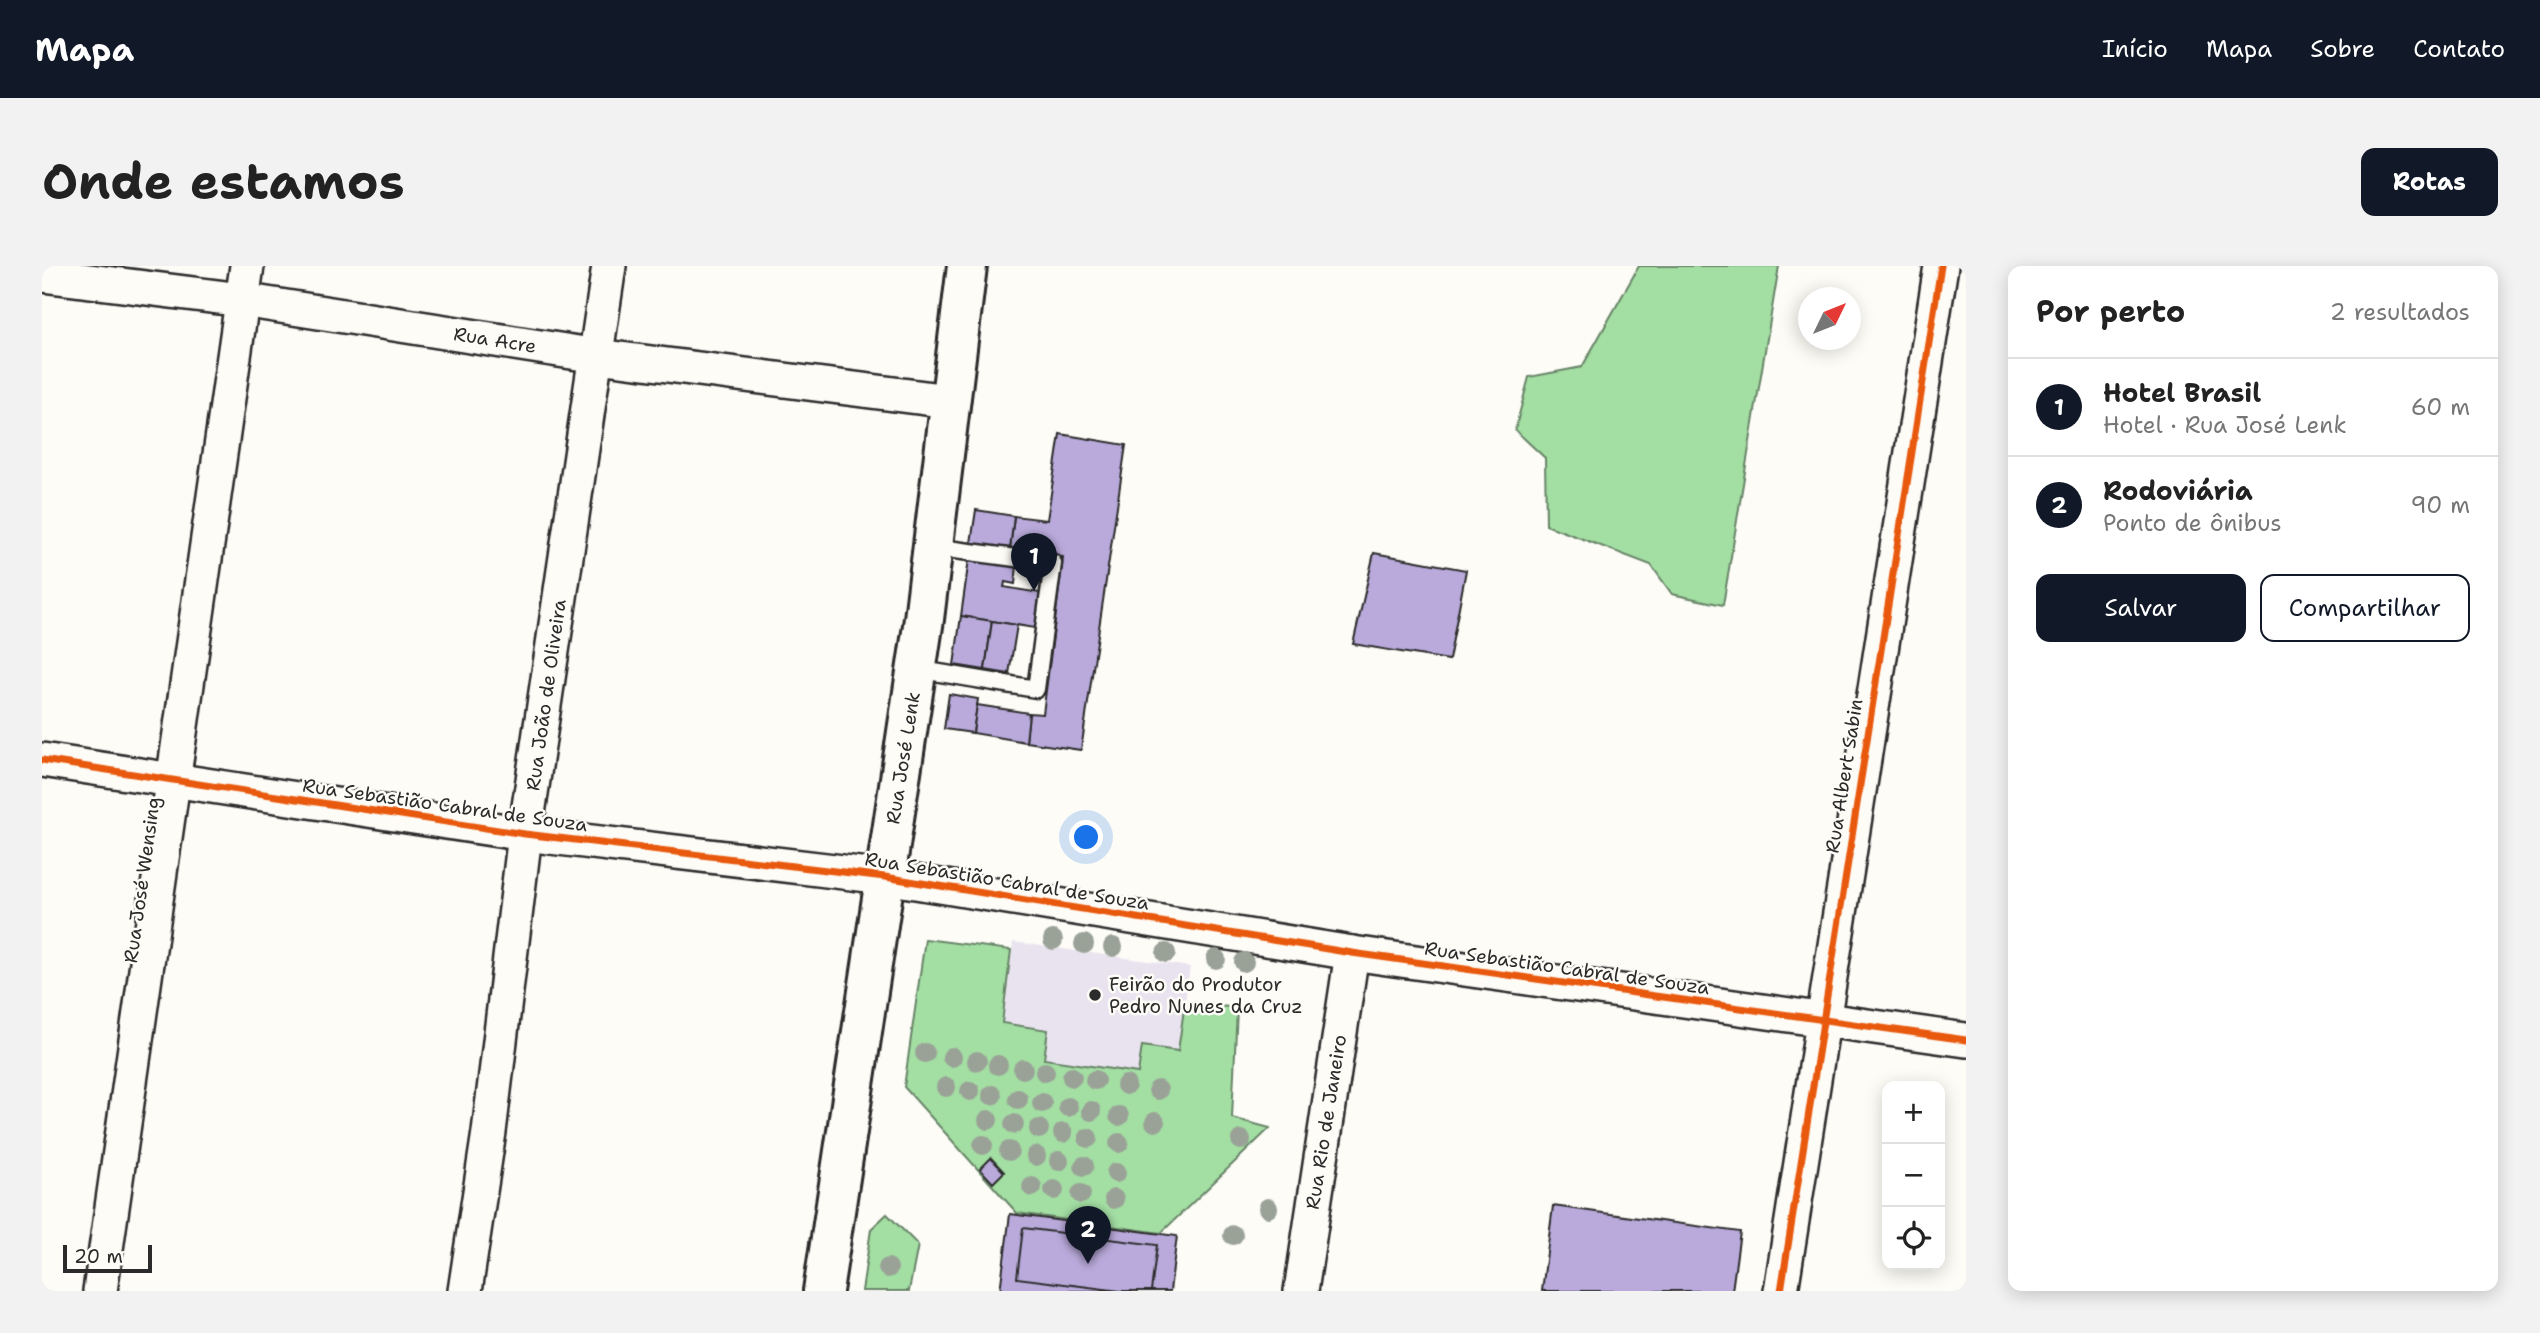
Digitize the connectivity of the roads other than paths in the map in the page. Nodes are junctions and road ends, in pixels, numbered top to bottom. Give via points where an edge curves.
1 (247, 266) edge
2 (609, 266) edge
3 (967, 266) edge
4 (1941, 266) edge
5 (42, 275) edge
6 (242, 300) junction
7 (597, 356) junction
8 (949, 401) junction
9 (932, 547) junction
10 (916, 669) junction
11 (42, 760) edge
12 (172, 782) junction
13 (526, 834) junction
14 (885, 877) junction
15 (1352, 953) junction
16 (1822, 1021) junction
17 (1966, 1040) edge
18 (100, 1291) edge
19 (466, 1291) edge
20 (823, 1291) edge
21 (1301, 1291) edge
22 (1781, 1291) edge

1 - 6 street, Rua José Wensing
2 - 7 street, Rua João de Oliveira
3 - 8 street, Rua José Lenk
4 - 16 street, Rua Albert Sabin
5 - 6 street, Rua Acre
6 - 7 street, Rua Acre
6 - 12 street, Rua José Wensing
7 - 8 street, Rua Acre
7 - 13 street, Rua João de Oliveira
8 - 9 street, Rua José Lenk
9 - 10 street, Rua José Lenk
9 - 10 lane via 1053,563 1036,689
10 - 14 street, Rua José Lenk
11 - 12 street, Rua Sebastião Cabral de Souza
12 - 13 street, Rua Sebastião Cabral de Souza
12 - 18 street, Rua José Wensing
13 - 14 street, Rua Sebastião Cabral de Souza
13 - 19 street, Rua João de Oliveira
14 - 15 street, Rua Sebastião Cabral de Souza
14 - 20 street, Rua José Lenk
15 - 16 street, Rua Sebastião Cabral de Souza
15 - 21 street, Rua Rio de Janeiro
16 - 17 street, Rua Sebastião Cabral de Souza
16 - 22 street, Rua Albert Sabin

